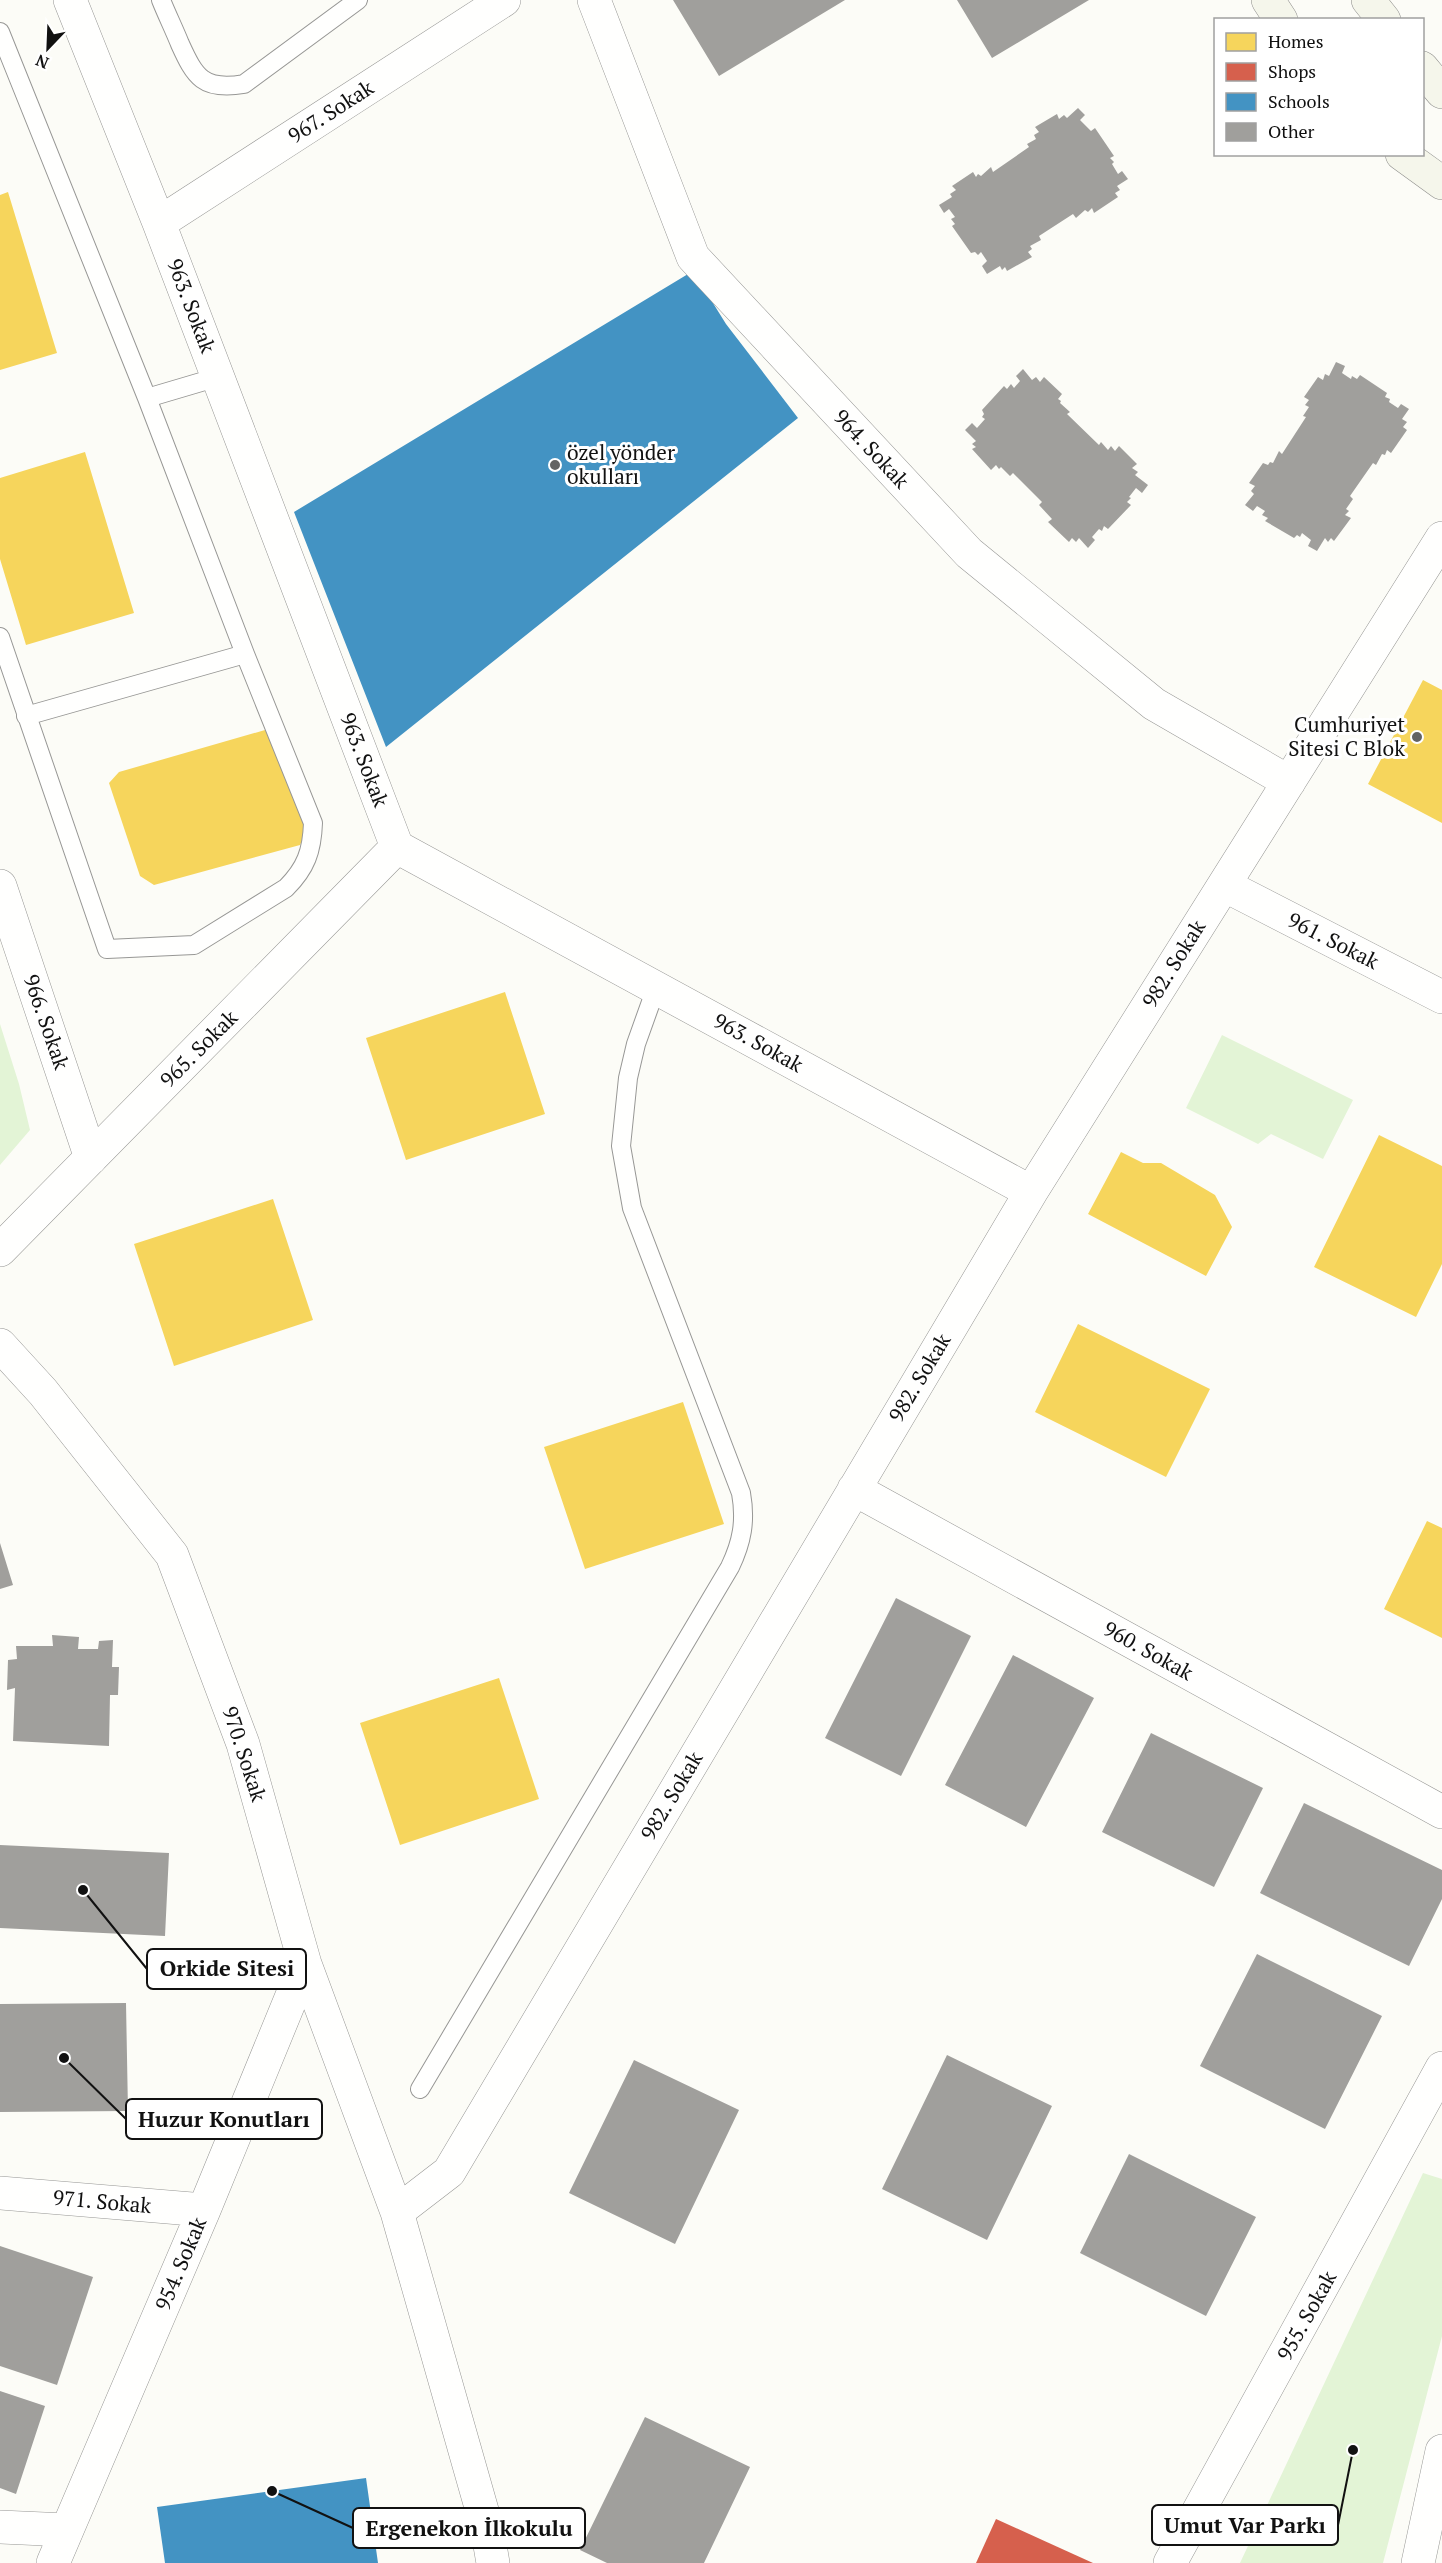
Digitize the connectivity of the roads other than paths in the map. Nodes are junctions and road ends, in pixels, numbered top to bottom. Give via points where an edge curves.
1 (70, 0) edge
2 (161, 0) edge
3 (358, 0) edge
4 (504, 0) edge
5 (594, 0) edge
6 (1268, 0) edge
7 (1368, 0) edge
8 (1280, 18) edge
9 (1382, 18) edge
10 (0, 32) edge
11 (1424, 70) edge
12 (1442, 92) edge
13 (1405, 156) edge
14 (1442, 183) edge
15 (159, 223) junction
16 (218, 377) junction
17 (147, 398) junction
18 (1442, 538) edge
19 (0, 637) edge
20 (245, 654) junction
21 (26, 716) junction
22 (1288, 782) junction
23 (397, 847) junction
24 (1224, 885) junction
25 (0, 886) edge
26 (656, 988) junction
27 (1442, 997) edge
28 (91, 1158) junction
29 (1031, 1192) junction
30 (0, 1250) edge
31 (0, 1345) edge
32 (854, 1489) junction
33 (1442, 1812) edge
34 (305, 1964) junction
35 (1442, 2068) edge
36 (420, 2089) dead end
37 (0, 2193) edge
38 (204, 2210) junction
39 (397, 2212) junction
40 (1442, 2451) edge
41 (0, 2527) edge
42 (67, 2530) junction
43 (53, 2563) edge
44 (492, 2563) edge
45 (1170, 2563) edge
46 (1418, 2563) edge

1 - 15 street, 963. Sokak
2 - 3 lane via 193,72 219,86 231,87 244,84
4 - 15 street, 967. Sokak
5 - 22 street, 964. Sokak via 693,257 969,553 1154,704
6 - 8 main road
7 - 9 main road
10 - 17 lane
11 - 12 main road
13 - 14 main road
15 - 16 street, 963. Sokak
16 - 17 lane
16 - 23 street, 963. Sokak
17 - 20 lane
18 - 22 street, 982. Sokak
19 - 21 lane
20 - 21 lane
20 - 21 lane via 313,823 312,844 308,860 286,888 194,945 107,949
22 - 24 street, 982. Sokak
23 - 26 street, 963. Sokak
23 - 28 street, 965. Sokak
24 - 27 street, 961. Sokak
24 - 29 street, 982. Sokak
25 - 28 street, 966. Sokak
26 - 29 street, 963. Sokak
26 - 36 lane via 628,1078 621,1146 632,1208 741,1493 744,1529 730,1567
28 - 30 street, 965. Sokak
29 - 32 street, 982. Sokak
31 - 34 street, 970. Sokak via 43,1392 172,1556 243,1744
32 - 33 street, 960. Sokak
32 - 39 street, 982. Sokak via 449,2172
34 - 38 street, 954. Sokak
34 - 39 street, 970. Sokak
35 - 45 street, 955. Sokak
37 - 38 street, 971. Sokak
38 - 42 street, 954. Sokak
39 - 44 street, 970. Sokak via 487,2528
40 - 46 street
41 - 42 street
42 - 43 street, 954. Sokak

